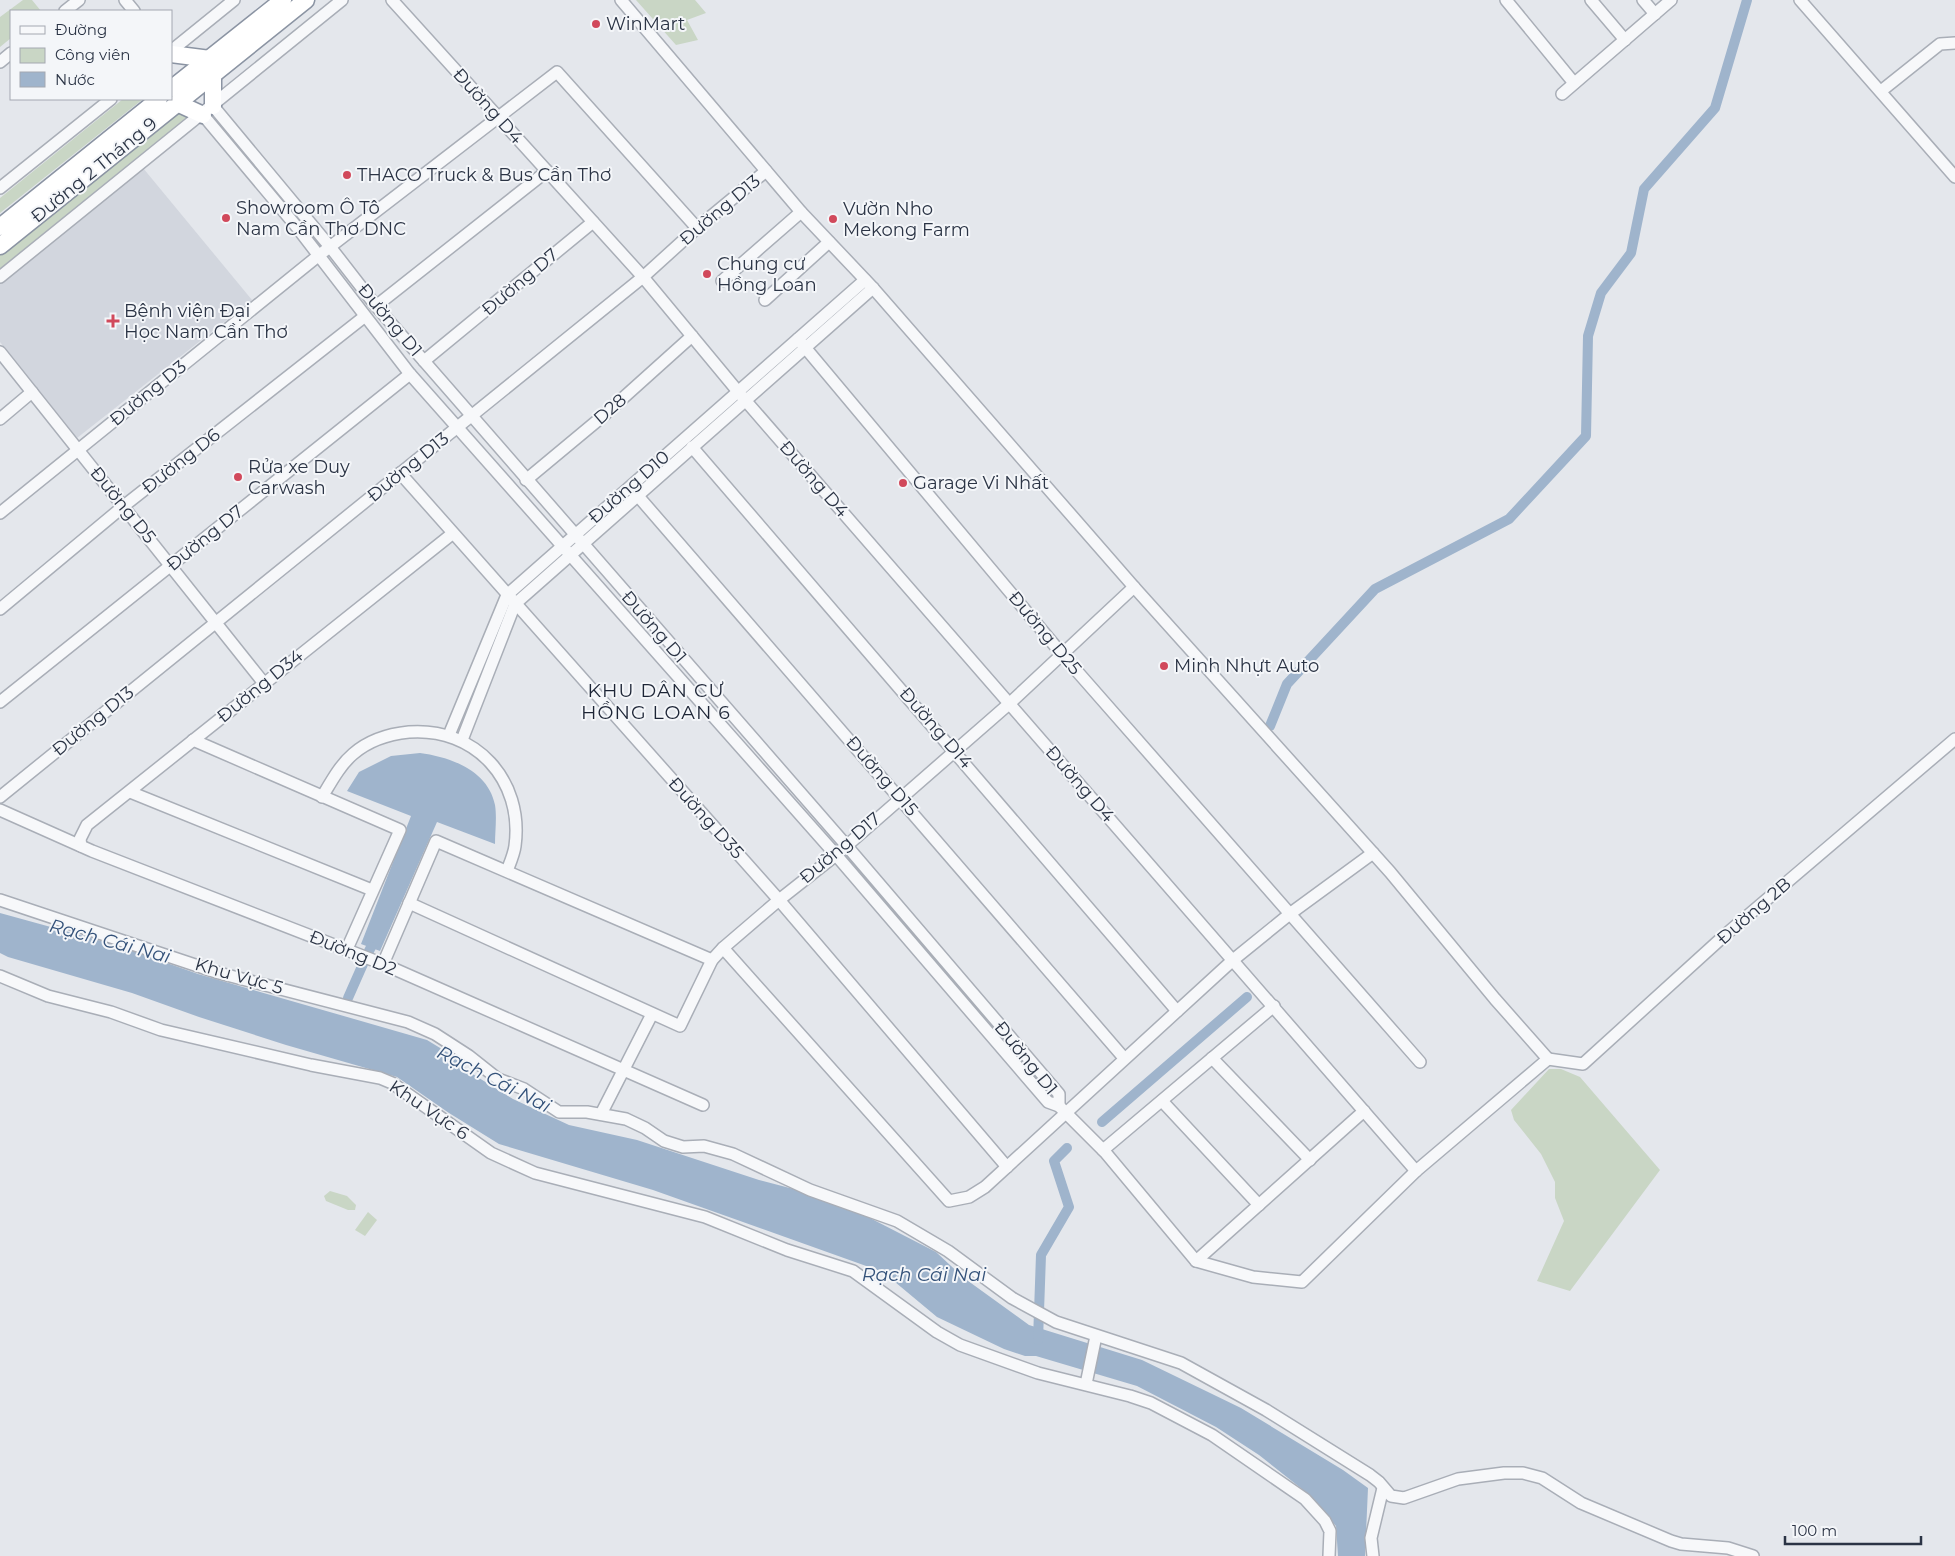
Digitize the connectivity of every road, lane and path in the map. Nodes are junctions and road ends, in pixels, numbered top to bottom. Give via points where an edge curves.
1 (79, 0) edge
2 (125, 0) edge
3 (234, 0) edge
4 (283, 0) edge
5 (306, 0) edge
6 (342, 0) edge
7 (392, 0) edge
8 (620, 0) edge
9 (1506, 0) edge
10 (1591, 0) edge
11 (1643, 0) edge
12 (1671, 0) edge
13 (1800, 0) edge
14 (65, 10) edge
15 (133, 10) edge
16 (1655, 14) junction
17 (1625, 40) junction
18 (1955, 43) edge
19 (172, 51) edge
20 (172, 52) edge
21 (212, 66) junction
22 (1574, 83) junction
23 (1881, 91) junction
24 (1562, 94) dead end
25 (174, 96) edge
26 (110, 100) edge
27 (158, 100) edge
28 (169, 100) edge
29 (208, 110) junction
30 (499, 118) junction
31 (547, 171) junction
32 (766, 171) junction
33 (1955, 177) edge
34 (0, 188) edge
35 (801, 212) junction
36 (593, 222) junction
37 (0, 227) edge
38 (697, 228) junction
39 (829, 242) junction
40 (0, 246) edge
41 (331, 248) junction
42 (318, 256) junction
43 (0, 277) edge
44 (643, 277) junction
45 (865, 280) junction
46 (722, 281) dead end
47 (873, 288) junction
48 (765, 300) dead end
49 (376, 306) junction
50 (364, 317) junction
51 (692, 336) junction
52 (802, 343) junction
53 (0, 352) edge
54 (424, 361) junction
55 (410, 374) junction
56 (32, 392) junction
57 (742, 396) junction
58 (472, 417) junction
59 (0, 419) edge
60 (457, 427) junction
61 (692, 447) junction
62 (77, 449) junction
63 (400, 473) junction
64 (526, 480) junction
65 (638, 496) junction
66 (125, 505) junction
67 (0, 513) edge
68 (452, 534) junction
69 (578, 540) junction
70 (566, 550) junction
71 (171, 564) junction
72 (1134, 587) junction
73 (507, 595) junction
74 (515, 604) junction
75 (0, 609) edge
76 (216, 622) junction
77 (1061, 653) junction
78 (263, 682) junction
79 (0, 702) edge
80 (1010, 703) junction
81 (450, 735) junction
82 (1955, 739) edge
83 (193, 740) junction
84 (462, 740) junction
85 (955, 750) junction
86 (130, 792) junction
87 (0, 797) edge
88 (322, 797) junction
89 (900, 797) junction
90 (0, 810) edge
91 (846, 845) junction
92 (81, 846) junction
93 (1373, 853) junction
94 (836, 855) junction
95 (507, 871) junction
96 (372, 890) junction
97 (0, 900) edge
98 (779, 900) junction
99 (409, 903) junction
100 (1291, 913) junction
101 (723, 948) junction
102 (346, 949) junction
103 (712, 960) junction
104 (1233, 960) junction
105 (383, 964) junction
106 (0, 976) edge
107 (1274, 1006) junction
108 (1178, 1010) junction
109 (652, 1014) junction
110 (1124, 1058) junction
111 (1212, 1058) junction
112 (1548, 1059) junction
113 (1420, 1062) dead end
114 (623, 1070) junction
115 (1162, 1101) junction
116 (703, 1105) dead end
117 (1063, 1109) junction
118 (1364, 1111) junction
119 (601, 1114) junction
120 (1103, 1150) junction
121 (1310, 1160) junction
122 (1007, 1167) junction
123 (1416, 1171) junction
124 (1258, 1205) junction
125 (1196, 1261) junction
126 (1096, 1340) junction
127 (1087, 1380) junction
128 (1381, 1499) junction
129 (1329, 1556) edge
130 (1373, 1556) edge
131 (1754, 1556) edge

1 - 14 street
2 - 15 street
3 - 19 street
4 - 21 highway, Đường 2 Tháng 9
5 - 21 highway, Đường 2 Tháng 9
6 - 29 street
7 - 30 street, Đường D4
8 - 32 street
9 - 22 street
10 - 17 street
11 - 16 street
12 - 16 street
13 - 23 street
16 - 17 street
17 - 22 street
18 - 23 street via 1940,44
20 - 21 highway
21 - 25 highway, Đường 2 Tháng 9
21 - 29 highway
22 - 24 street
23 - 33 street
25 - 29 highway
26 - 34 street
27 - 37 highway, Đường 2 Tháng 9
28 - 40 highway, Đường 2 Tháng 9
29 - 41 street, Đường D1
29 - 42 street, Đường D1
29 - 43 street
30 - 31 street, Đường D4
30 - 38 street, Đường D3 via 557,72
30 - 41 street, Đường D3
31 - 36 street, Đường D4
31 - 49 street
32 - 35 street
32 - 38 street, Đường D13
35 - 39 street
35 - 46 street
36 - 44 street, Đường D4
36 - 54 street, Đường D7
38 - 44 street, Đường D13
39 - 45 street
39 - 48 street
41 - 42 street, Đường D3
41 - 49 street, Đường D1
42 - 50 street, Đường D1
42 - 62 street, Đường D3
44 - 51 street, Đường D4
44 - 58 street, Đường D13
45 - 47 street
45 - 52 street, Đường D10
47 - 52 street, Đường D10
47 - 72 street
49 - 54 street, Đường D1
50 - 55 street, Đường D1
50 - 66 street, Đường D6
51 - 57 street, Đường D4
51 - 64 street, D28
52 - 57 street, Đường D10
52 - 77 street, Đường D25
53 - 56 street, Đường D5
54 - 58 street, Đường D1
55 - 60 street, Đường D1
55 - 71 street, Đường D7
56 - 59 street
56 - 62 street, Đường D5
57 - 61 street, Đường D10
57 - 69 street, Đường D10
57 - 80 street, Đường D4
58 - 60 street, Đường D13
58 - 64 street, Đường D1
60 - 63 street, Đường D13
60 - 70 street, Đường D1
61 - 65 street, Đường D10
61 - 85 street, Đường D14
62 - 66 street, Đường D5
62 - 67 street, Đường D3
63 - 68 street, Đường D35
63 - 76 street, Đường D13
64 - 69 street, Đường D1
65 - 69 street, Đường D10
65 - 89 street, Đường D15
66 - 71 street, Đường D5
66 - 75 street, Đường D6
68 - 73 street, Đường D35
68 - 78 street, Đường D34
69 - 70 street, Đường D10
69 - 91 street, Đường D1
70 - 73 street, Đường D10
70 - 74 street, Đường D10
70 - 94 street, Đường D1
71 - 76 street, Đường D5
71 - 79 street, Đường D7
72 - 77 street, Đường D17
72 - 93 street
73 - 74 street, Đường D35
73 - 81 street, Đường D10
74 - 84 street, Đường D10
74 - 98 street, Đường D35
76 - 78 street, Đường D5
76 - 87 street, Đường D13
77 - 80 street, Đường D17
77 - 100 street, Đường D25
78 - 83 street, Đường D34
80 - 85 street, Đường D17
80 - 104 street, Đường D4
81 - 84 street
81 - 88 street via 424,731 375,739 354,754
82 - 112 street, Đường 2B via 1725,935 1583,1064
83 - 86 street, Đường D34
83 - 88 street
84 - 95 street via 493,764 513,806 515,848
85 - 89 street, Đường D17
85 - 108 street, Đường D14
86 - 92 street, Đường D34 via 87,825 80,839
86 - 96 street
88 - 96 street via 400,830
89 - 91 street, Đường D17
89 - 110 street, Đường D15
90 - 92 street, Đường D2
91 - 94 street, Đường D17
91 - 117 street, Đường D1 via 1058,1094
92 - 102 street, Đường D2
93 - 100 street
93 - 112 street
94 - 98 street, Đường D17
94 - 117 street, Đường D1 via 1048,1102
95 - 99 street via 436,841
95 - 103 street
96 - 102 street
97 - 119 street, Khu Vực 5 via 219,972 408,1022 435,1034 498,1079 524,1089 559,1112
98 - 101 street, Đường D17
98 - 122 street, Đường D35
99 - 105 street
99 - 109 street
100 - 104 street
100 - 113 street, Đường D25
101 - 103 street, Đường D17
101 - 122 street via 949,1201 969,1198
102 - 105 street, Đường D2
103 - 109 street, Đường D17 via 680,1026
104 - 107 street, Đường D4
104 - 108 street
105 - 114 street, Đường D2
106 - 127 street, Khu Vực 6 via 48,996 111,1012 161,1030 380,1078 491,1153 535,1173 690,1213 787,1250 853,1270 937,1332 960,1345 1038,1373
107 - 111 street
107 - 118 street, Đường D4
108 - 110 street
109 - 114 street
110 - 117 street
111 - 115 street
111 - 121 street
112 - 123 street
114 - 116 street, Đường D2
114 - 119 street
115 - 120 street
115 - 124 street
117 - 120 street
117 - 122 street
118 - 121 street
118 - 123 street, Đường D4
119 - 126 street, Khu Vực 5 via 626,1119 683,1147 704,1146 733,1154 810,1190 897,1221 948,1252 1012,1298
120 - 125 street
121 - 124 street
123 - 125 street via 1302,1282 1253,1277
124 - 125 street
126 - 127 street
126 - 128 street, Khu Vực 5 via 1181,1363 1266,1410 1370,1475
127 - 129 street, Khu Vực 6 via 1151,1403 1212,1435 1296,1492 1325,1522 1330,1532
128 - 130 street via 1371,1538
128 - 131 street, Khu Vực 5 via 1391,1496 1404,1498 1458,1479 1523,1474 1542,1478 1581,1503 1671,1541 1728,1548

